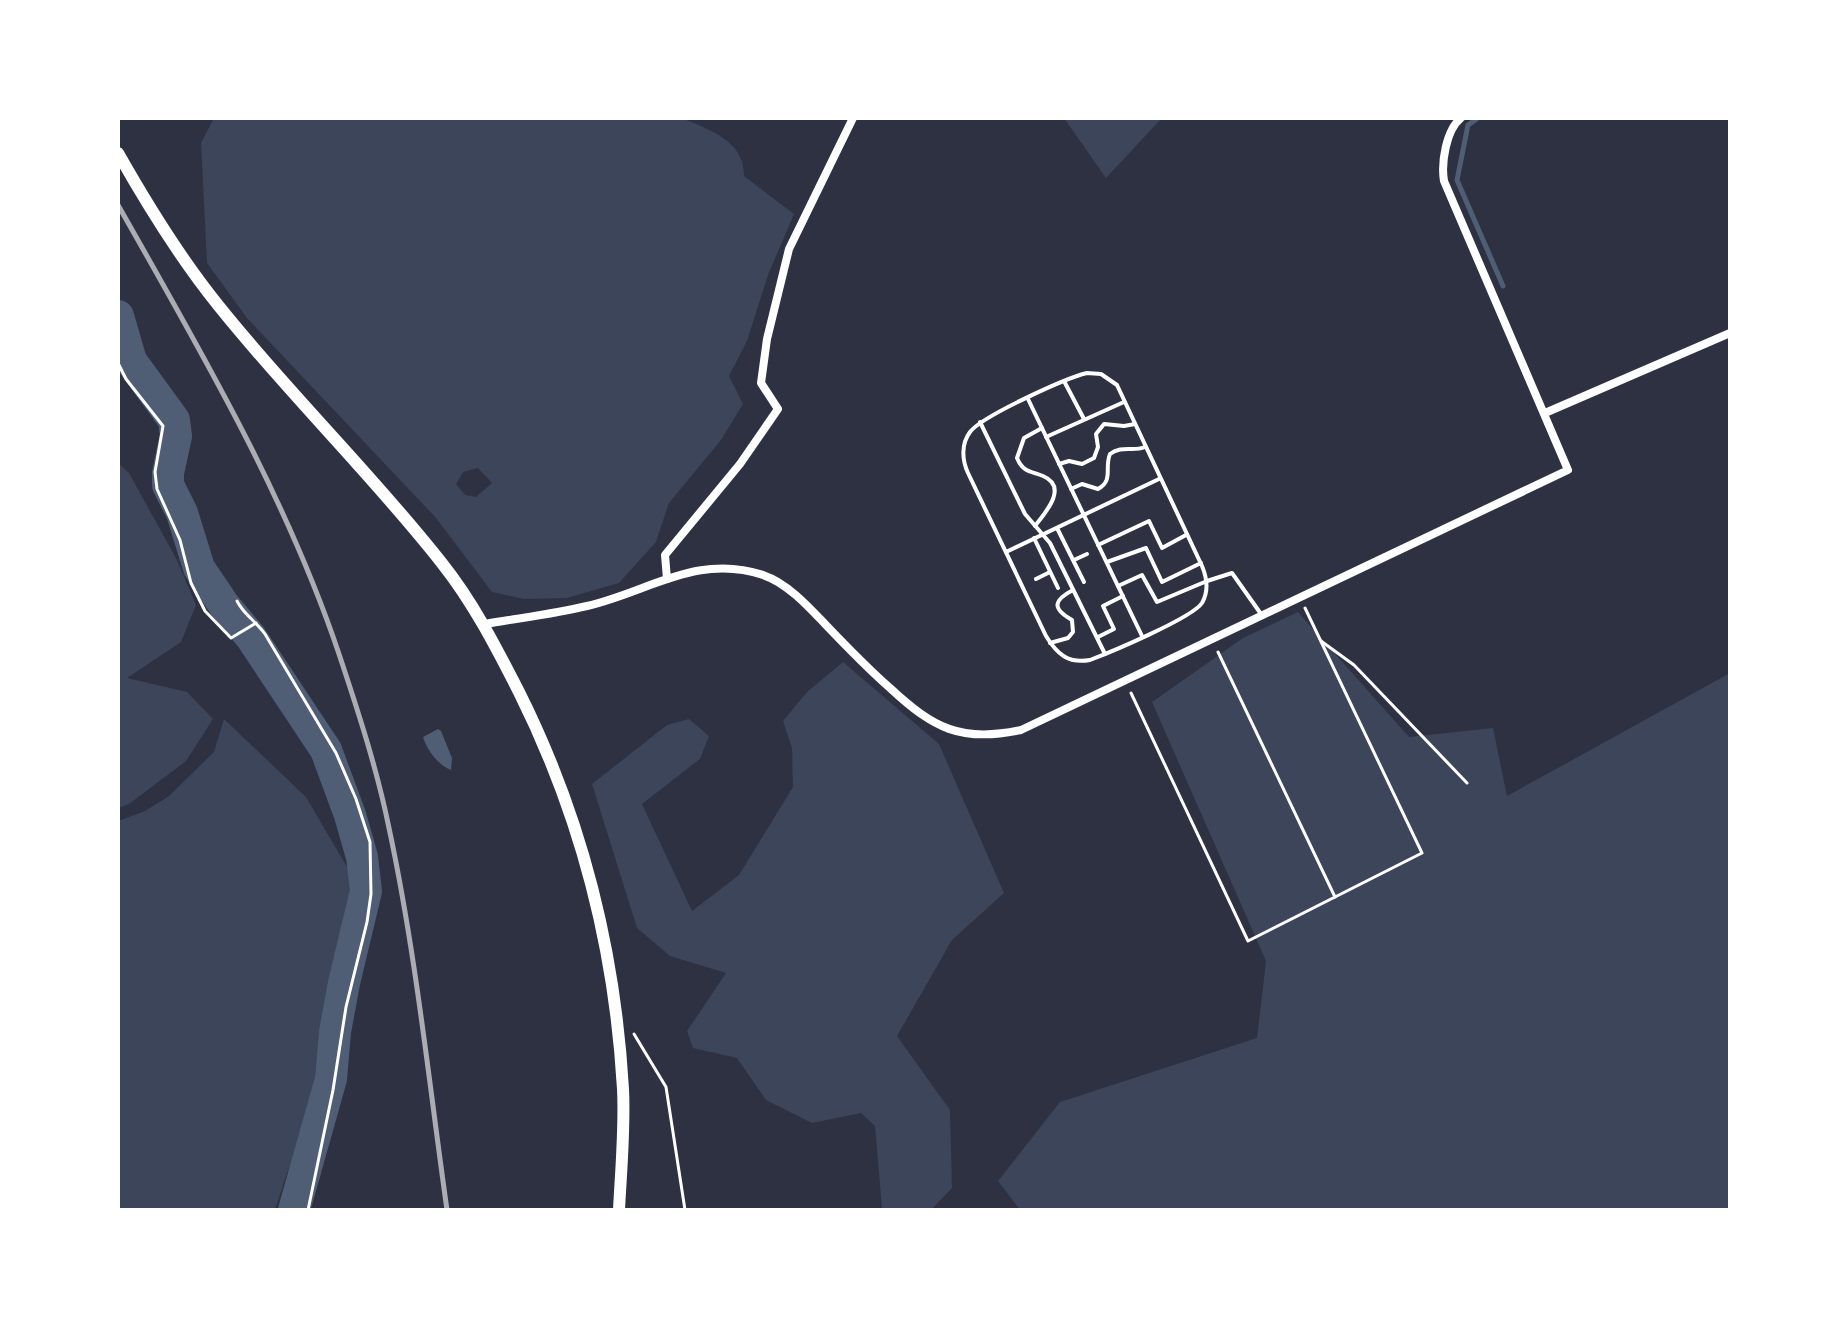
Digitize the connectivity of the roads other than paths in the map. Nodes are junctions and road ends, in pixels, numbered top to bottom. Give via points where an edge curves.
1 (853, 118) edge
2 (1461, 118) edge
3 (118, 153) edge
4 (1730, 333) edge
5 (1064, 381) junction
6 (1028, 399) junction
7 (1125, 401) junction
8 (1545, 413) junction
9 (1084, 419) junction
10 (980, 422) junction
11 (1135, 424) junction
12 (1042, 428) junction
13 (1046, 437) junction
14 (1145, 447) junction
15 (1059, 464) junction
16 (1160, 478) junction
17 (1071, 489) junction
18 (1084, 515) junction
19 (1035, 526) junction
20 (1057, 528) junction
21 (1044, 534) junction
22 (1187, 535) junction
23 (1034, 538) junction
24 (1098, 545) junction
25 (1006, 552) junction
26 (1087, 554) dead end
27 (1074, 560) junction
28 (1107, 562) junction
29 (1201, 563) junction
30 (1050, 572) junction
31 (667, 579) junction
32 (1036, 579) dead end
33 (1207, 581) junction
34 (1084, 582) dead end
35 (1118, 586) junction
36 (1058, 588) dead end
37 (1073, 590) junction
38 (1123, 596) junction
39 (1263, 616) junction
40 (485, 624) junction
41 (1142, 636) junction
42 (1097, 638) junction
43 (1050, 643) junction
44 (1105, 654) junction
45 (619, 1210) edge

1 - 31 street via 789,249 761,383 778,409 665,555
2 - 8 street via 1454,124 1442,169 1444,181
3 - 40 highway via 158,224 218,305 443,563
4 - 8 street
5 - 6 lane
5 - 7 lane via 1101,374 1117,385
5 - 9 lane
6 - 10 lane
6 - 12 lane
7 - 9 lane
7 - 11 lane
8 - 39 street via 1568,470
9 - 13 lane
10 - 19 lane
10 - 25 lane via 965,442 965,466
11 - 14 lane
11 - 15 lane via 1104,424 1096,434 1094,458
12 - 13 lane
12 - 19 lane via 1024,438 1017,458 1031,474 1052,483 1055,493 1052,506
13 - 15 lane
14 - 16 lane
14 - 17 lane via 1110,454 1109,476 1102,486
15 - 17 lane
16 - 18 lane
16 - 22 lane
17 - 18 lane
18 - 20 lane
18 - 24 lane
19 - 21 lane
20 - 21 lane
20 - 27 lane
21 - 23 lane
21 - 37 lane
22 - 24 lane via 1162,548 1149,521
22 - 29 lane
23 - 25 lane
23 - 30 lane
24 - 28 lane
25 - 43 lane
26 - 27 lane
27 - 34 lane
28 - 29 lane via 1146,548 1162,582
28 - 35 lane
29 - 33 lane
30 - 32 lane
30 - 36 lane
31 - 39 street via 722,567 765,576 810,608 914,711 935,725 976,736 1021,730
31 - 40 street via 589,606
33 - 35 lane via 1157,602 1142,575
33 - 39 lane via 1232,573
33 - 41 lane via 1196,610
35 - 38 lane
37 - 42 lane
37 - 43 lane via 1058,600 1060,613 1072,620 1073,632
38 - 41 lane
38 - 42 lane via 1103,606 1114,629
40 - 45 highway via 543,741 602,919 623,1092
41 - 44 lane
42 - 44 lane
43 - 44 lane via 1074,662

